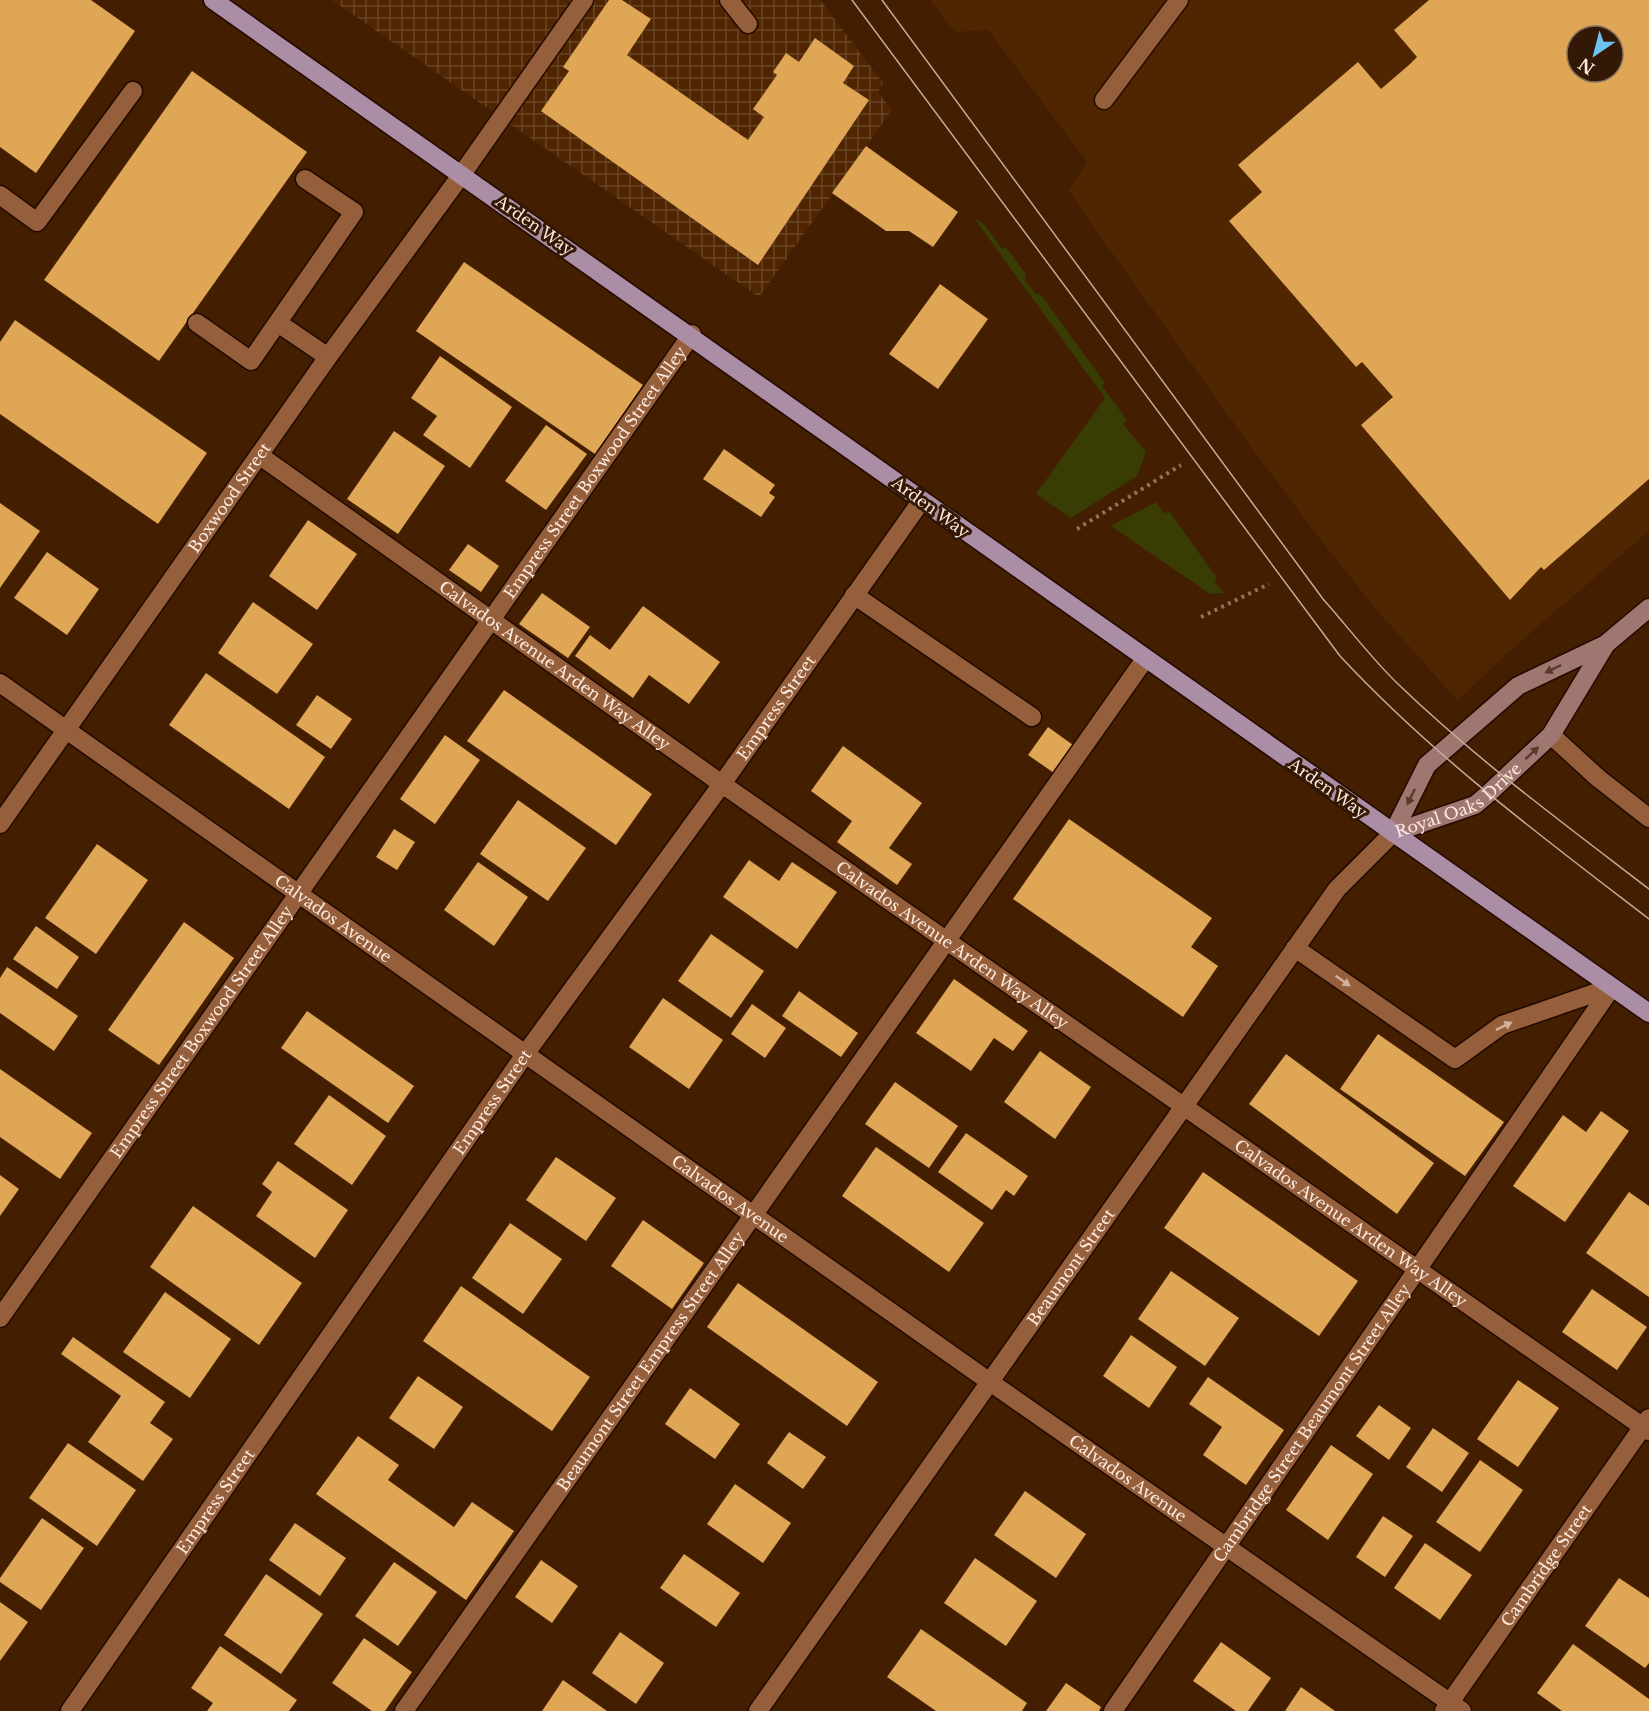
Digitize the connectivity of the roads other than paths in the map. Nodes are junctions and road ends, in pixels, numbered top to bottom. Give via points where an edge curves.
1 (213, 0) edge
2 (584, 0) edge
3 (729, 0) edge
4 (1179, 0) edge
5 (748, 24) dead end
6 (133, 91) dead end
7 (1104, 100) dead end
8 (462, 174) junction
9 (305, 179) dead end
10 (0, 195) edge
11 (197, 323) dead end
12 (278, 323) junction
13 (692, 334) junction
14 (328, 357) junction
15 (259, 455) junction
16 (922, 500) junction
17 (854, 596) junction
18 (1649, 608) edge
19 (492, 619) junction
20 (1606, 644) junction
21 (1144, 659) junction
22 (0, 683) edge
23 (1032, 717) dead end
24 (66, 729) junction
25 (1551, 735) junction
26 (722, 784) junction
27 (1649, 818) edge
28 (0, 824) edge
29 (1393, 833) junction
30 (299, 893) junction
31 (947, 938) junction
32 (1295, 948) junction
33 (1612, 987) junction
34 (1649, 1013) edge
35 (526, 1053) junction
36 (1184, 1105) junction
37 (753, 1213) junction
38 (1418, 1268) junction
39 (0, 1318) edge
40 (990, 1382) junction
41 (1647, 1425) edge
42 (1227, 1545) junction
43 (1452, 1708) edge
44 (70, 1711) edge
45 (404, 1711) edge
46 (758, 1711) edge
47 (1113, 1711) edge

1 - 8 main road, Arden Way
2 - 8 street, Boxwood Street
3 - 5 street
4 - 7 street
6 - 10 street via 37,222
8 - 13 main road, Arden Way
8 - 14 street, Boxwood Street
9 - 12 street via 354,212
11 - 12 street via 251,361
12 - 14 street
13 - 16 main road, Arden Way
13 - 19 street, Empress Street Boxwood Street Alley
14 - 15 street, Boxwood Street
15 - 19 street, Calvados Avenue Arden Way Alley
15 - 24 street, Boxwood Street
16 - 17 street, Empress Street
16 - 21 main road, Arden Way
17 - 23 street
17 - 26 street, Empress Street
18 - 20 street, Royal Oaks Drive
19 - 26 street, Calvados Avenue Arden Way Alley
19 - 30 street, Empress Street Boxwood Street Alley
20 - 25 street, Royal Oaks Drive
20 -> 29 street, Royal Oaks Drive via 1518,686 1427,765
21 - 29 main road, Arden Way
21 - 31 street, Beaumont Street Empress Street Alley
22 - 24 street, Calvados Avenue
24 - 28 street, Boxwood Street
24 - 30 street, Calvados Avenue
25 - 27 street
29 -> 25 street, Royal Oaks Drive via 1475,805
26 - 31 street, Calvados Avenue Arden Way Alley
26 - 35 street, Empress Street
29 - 32 street, Beaumont Street via 1336,889
29 - 33 main road, Arden Way
30 - 35 street, Calvados Avenue
30 - 39 street, Empress Street Boxwood Street Alley
31 - 36 street, Calvados Avenue Arden Way Alley
31 - 37 street, Beaumont Street Empress Street Alley
32 -> 33 street via 1455,1059 1502,1025
32 - 36 street, Beaumont Street
33 - 34 main road, Arden Way
33 - 38 street, Cambridge Street Beaumont Street Alley
35 - 37 street, Calvados Avenue
35 - 44 street, Empress Street
36 - 38 street, Calvados Avenue Arden Way Alley
36 - 40 street, Beaumont Street
37 - 40 street, Calvados Avenue
37 - 45 street, Beaumont Street Empress Street Alley
38 - 41 street, Calvados Avenue Arden Way Alley
38 - 42 street, Cambridge Street Beaumont Street Alley
40 - 42 street, Calvados Avenue
40 - 46 street, Beaumont Street
41 - 43 street, Cambridge Street
42 - 43 street, Calvados Avenue
42 - 47 street, Cambridge Street Beaumont Street Alley

